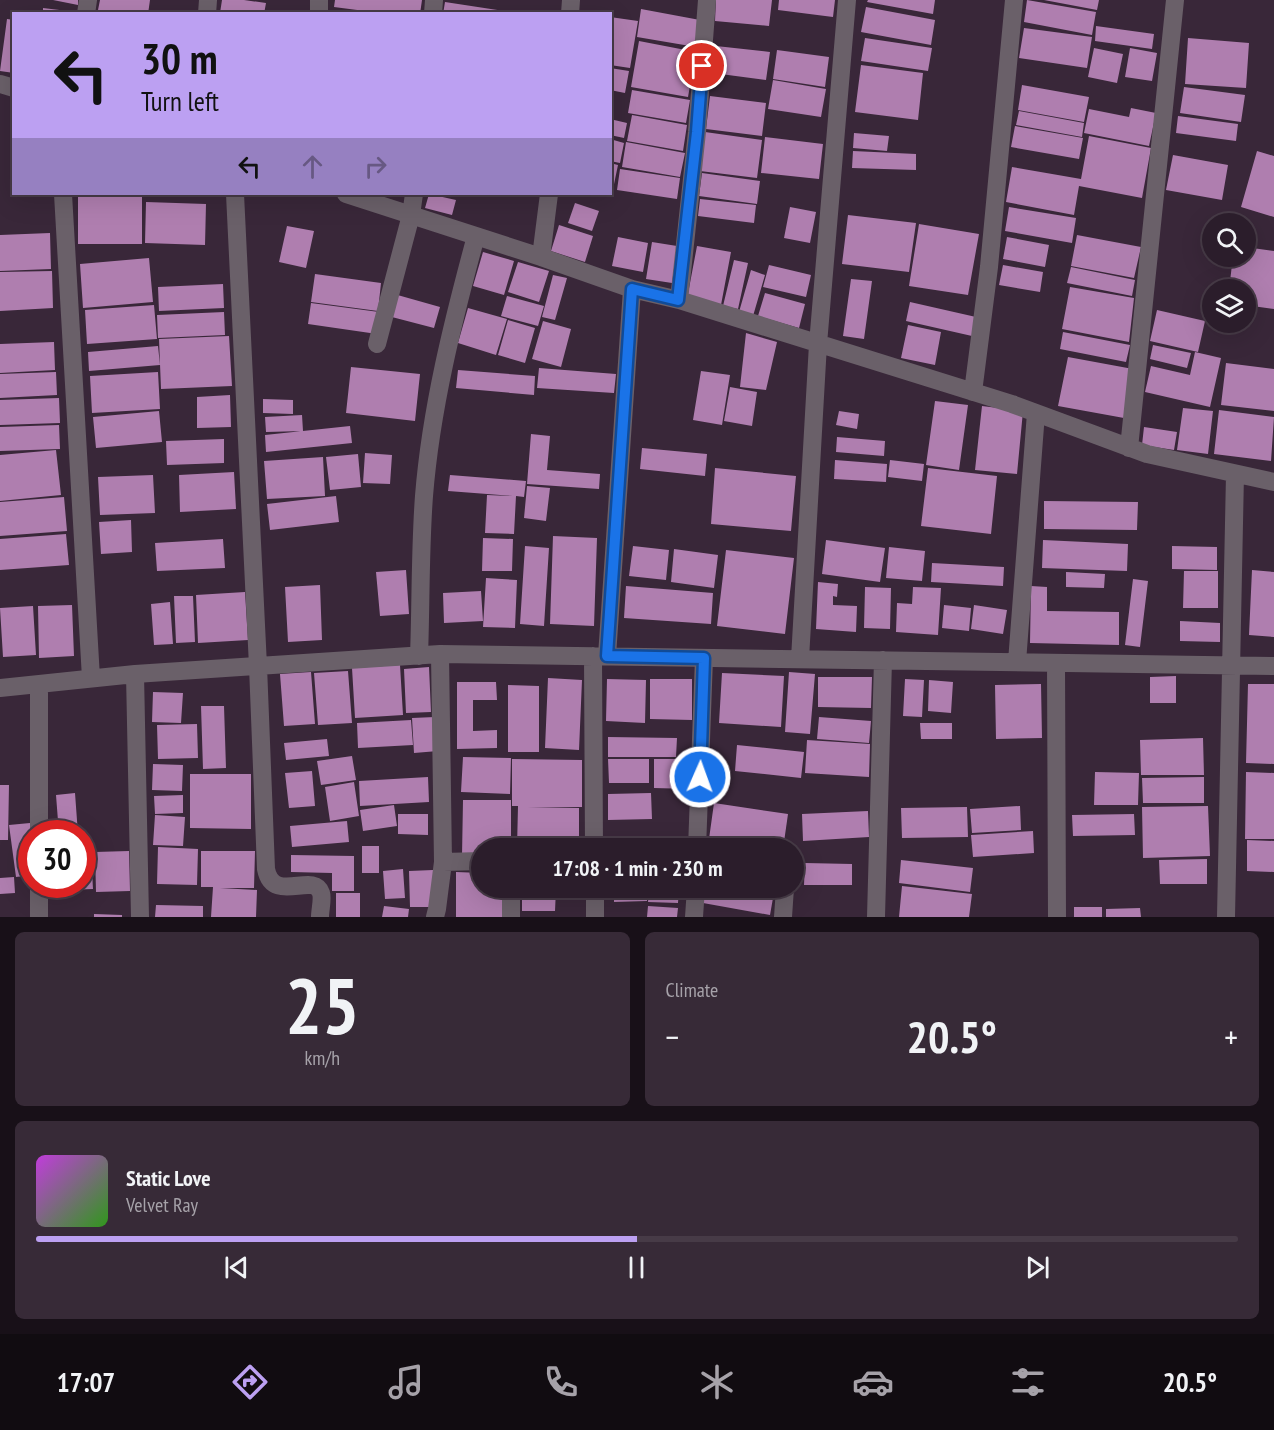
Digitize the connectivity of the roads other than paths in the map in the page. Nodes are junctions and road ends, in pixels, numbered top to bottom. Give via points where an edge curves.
1 (707, 0) edge
2 (847, 0) edge
3 (1014, 0) edge
4 (1175, 0) edge
5 (63, 195) edge
6 (235, 195) edge
7 (349, 195) edge
8 (414, 195) edge
9 (549, 195) edge
10 (411, 215) junction
11 (476, 236) junction
12 (542, 257) junction
13 (632, 289) junction
14 (678, 300) junction
15 (377, 344) dead end
16 (818, 344) junction
17 (973, 392) junction
18 (1036, 413) junction
19 (1129, 448) junction
20 (1234, 474) junction
21 (1274, 482) edge
22 (440, 654) junction
23 (419, 656) junction
24 (600, 656) junction
25 (704, 658) junction
26 (800, 659) junction
27 (883, 660) junction
28 (1017, 662) junction
29 (1056, 663) junction
30 (1229, 665) junction
31 (258, 666) junction
32 (1274, 666) edge
33 (135, 674) junction
34 (91, 678) junction
35 (39, 684) junction
36 (0, 688) edge
37 (39, 820) edge
38 (594, 838) edge
39 (697, 838) edge
40 (471, 861) edge
41 (443, 862) junction
42 (39, 898) edge
43 (511, 898) edge
44 (595, 898) edge
45 (695, 898) edge
46 (784, 898) edge
47 (39, 917) edge
48 (140, 917) edge
49 (320, 917) edge
50 (435, 917) edge
51 (511, 917) edge
52 (595, 917) edge
53 (694, 917) edge
54 (783, 917) edge
55 (876, 917) edge
56 (1057, 917) edge
57 (1226, 917) edge

1 - 14 street
2 - 16 street
3 - 17 street
4 - 19 street
5 - 34 street
6 - 31 street
7 - 10 street
8 - 10 street
9 - 12 street
10 - 11 street
10 - 15 street
11 - 12 street
11 - 23 street via 459,297 432,430 424,496
12 - 13 street
13 - 14 street
13 - 24 street
14 - 16 street
16 - 17 street
16 - 26 street
17 - 18 street
18 - 19 street
18 - 28 street
19 - 20 street
20 - 21 street
20 - 30 street
22 - 23 street
22 - 24 street
22 - 41 street
23 - 31 street
24 - 25 street
24 - 38 street
25 - 26 street
25 - 39 street
26 - 27 street
27 - 28 street
27 - 55 street
28 - 29 street
29 - 30 street
29 - 56 street
30 - 32 street
30 - 57 street
31 - 33 street
31 - 49 street via 268,877 272,884 282,887 318,888
33 - 34 street
33 - 48 street
34 - 35 street
35 - 36 street
35 - 37 street
40 - 41 street
41 - 50 street
42 - 47 street
43 - 51 street
44 - 52 street
45 - 53 street
46 - 54 street

